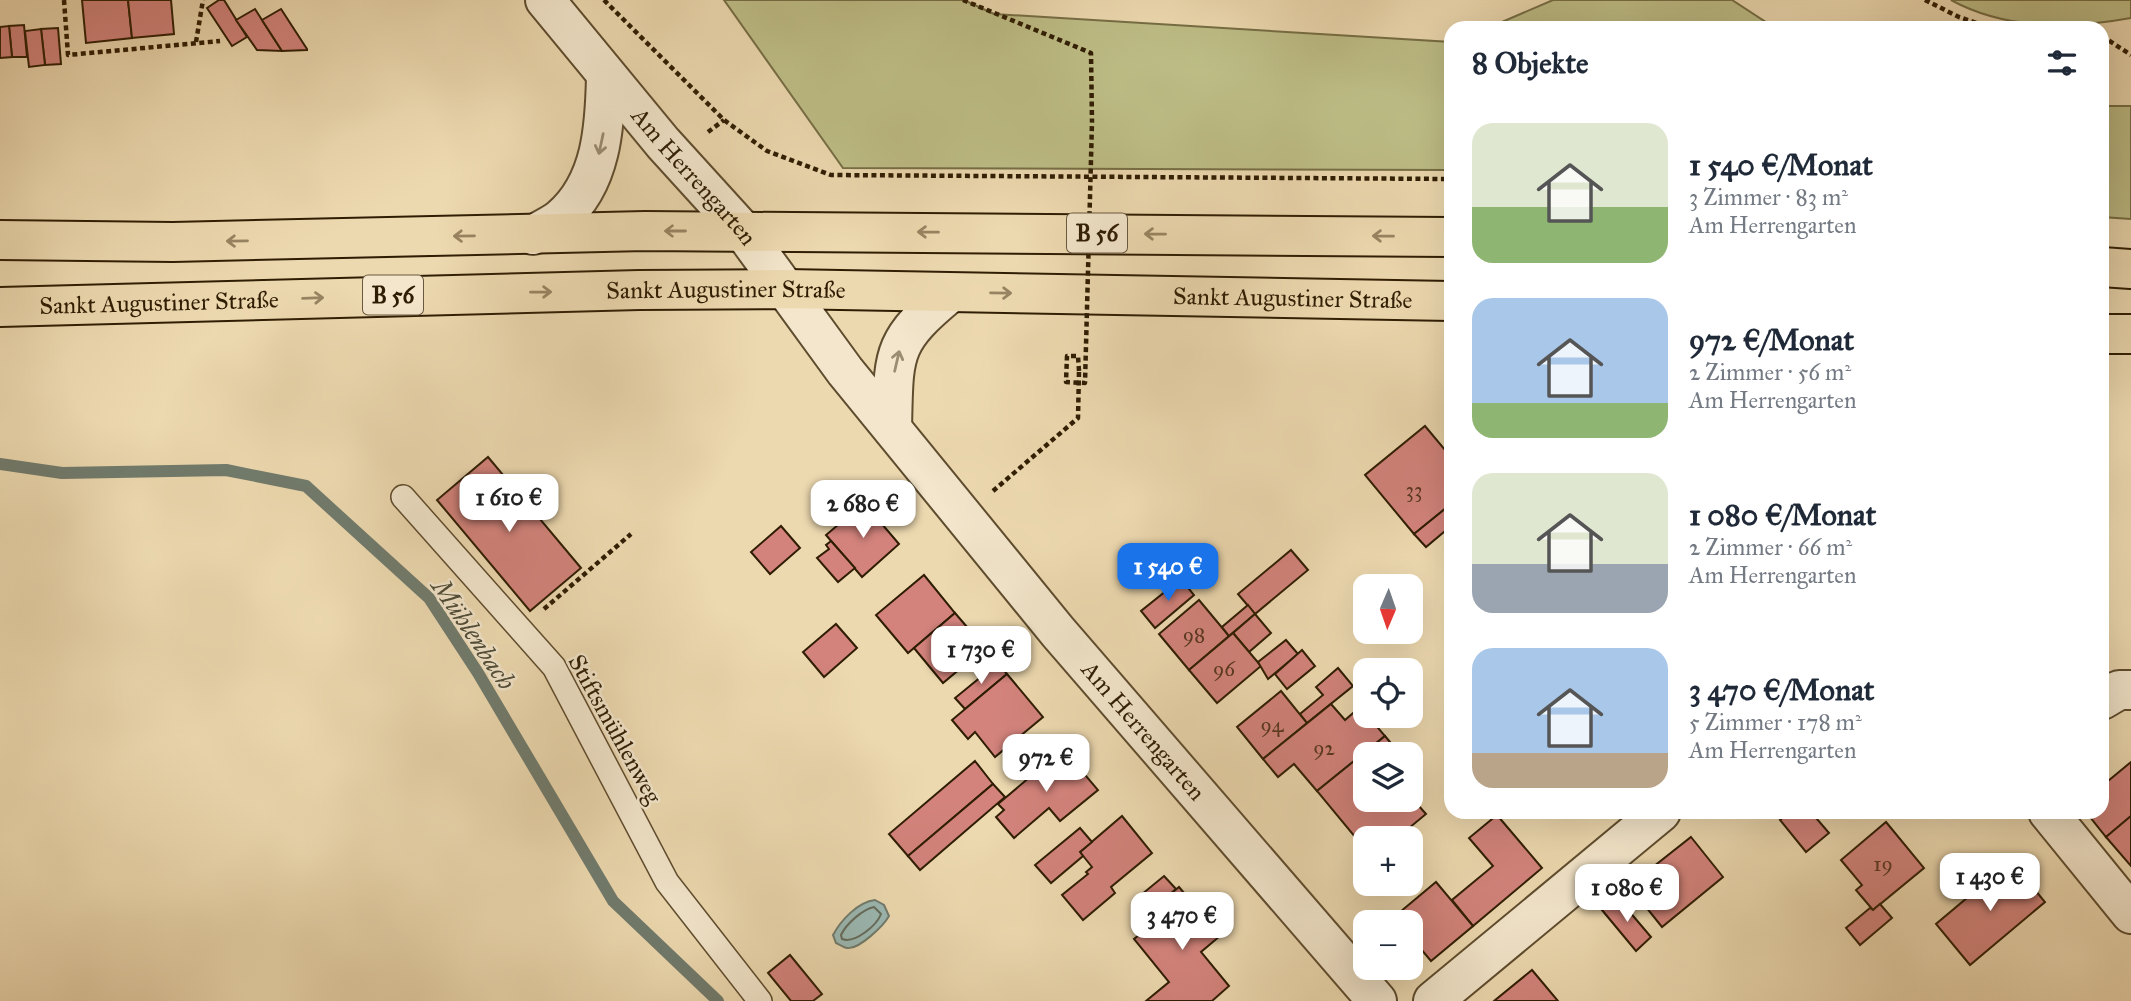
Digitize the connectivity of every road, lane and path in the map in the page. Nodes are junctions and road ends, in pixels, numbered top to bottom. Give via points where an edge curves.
1 (64, 0) edge
2 (203, 0) edge
3 (545, 0) edge
4 (604, 0) edge
5 (963, 0) edge
6 (1924, 0) edge
7 (1971, 21) edge
8 (220, 41) dead end
9 (2109, 41) edge
10 (197, 42) junction
11 (2131, 55) edge
12 (607, 76) junction
13 (724, 120) junction
14 (708, 133) dead end
15 (1444, 179) edge
16 (743, 232) junction
17 (533, 235) junction
18 (1444, 237) edge
19 (0, 240) edge
20 (2109, 267) edge
21 (2131, 269) edge
22 (786, 289) junction
23 (950, 292) junction
24 (1444, 301) edge
25 (0, 307) edge
26 (2109, 334) edge
27 (2131, 334) edge
28 (892, 428) junction
29 (403, 497) dead end
30 (964, 516) junction
31 (631, 534) dead end
32 (521, 629) junction
33 (2131, 690) edge
34 (2109, 696) edge
35 (1653, 819) edge
36 (2054, 819) edge
37 (2131, 914) edge
38 (760, 1001) edge
39 (1377, 1001) edge
40 (1433, 1001) edge

1 - 10 path via 68,55
2 - 10 path
3 - 12 street, Am Herrengarten
4 - 13 path
5 - 30 path, bridge via 1091,53 1092,122 1086,383 1066,382 1067,356 1078,356 1079,371 1078,418
6 - 7 path
8 - 10 path
9 - 11 path
12 - 16 street, Am Herrengarten
12 -> 17 street via 602,141 595,167 561,218
13 - 14 path
13 - 15 path via 767,151 831,175
16 -> 17 main road, B 56
18 -> 16 main road, B 56
16 - 22 street, Am Herrengarten
17 -> 19 main road, B 56 via 173,242
20 - 21 main road
22 - 23 main road, Sankt Augustiner Straße / B 56
25 -> 22 main road, Sankt Augustiner Straße / B 56
22 - 28 street, Am Herrengarten
23 -> 24 main road, Sankt Augustiner Straße / B 56
28 -> 23 street via 895,360 904,339 925,313
26 - 27 main road
28 - 30 street, Am Herrengarten
29 - 32 lane, Stiftsmühlenweg
30 - 39 street, Am Herrengarten
31 - 32 path
32 - 38 lane, Stiftsmühlenweg via 554,667 667,883
33 - 34 street
35 - 40 street
36 - 37 street

